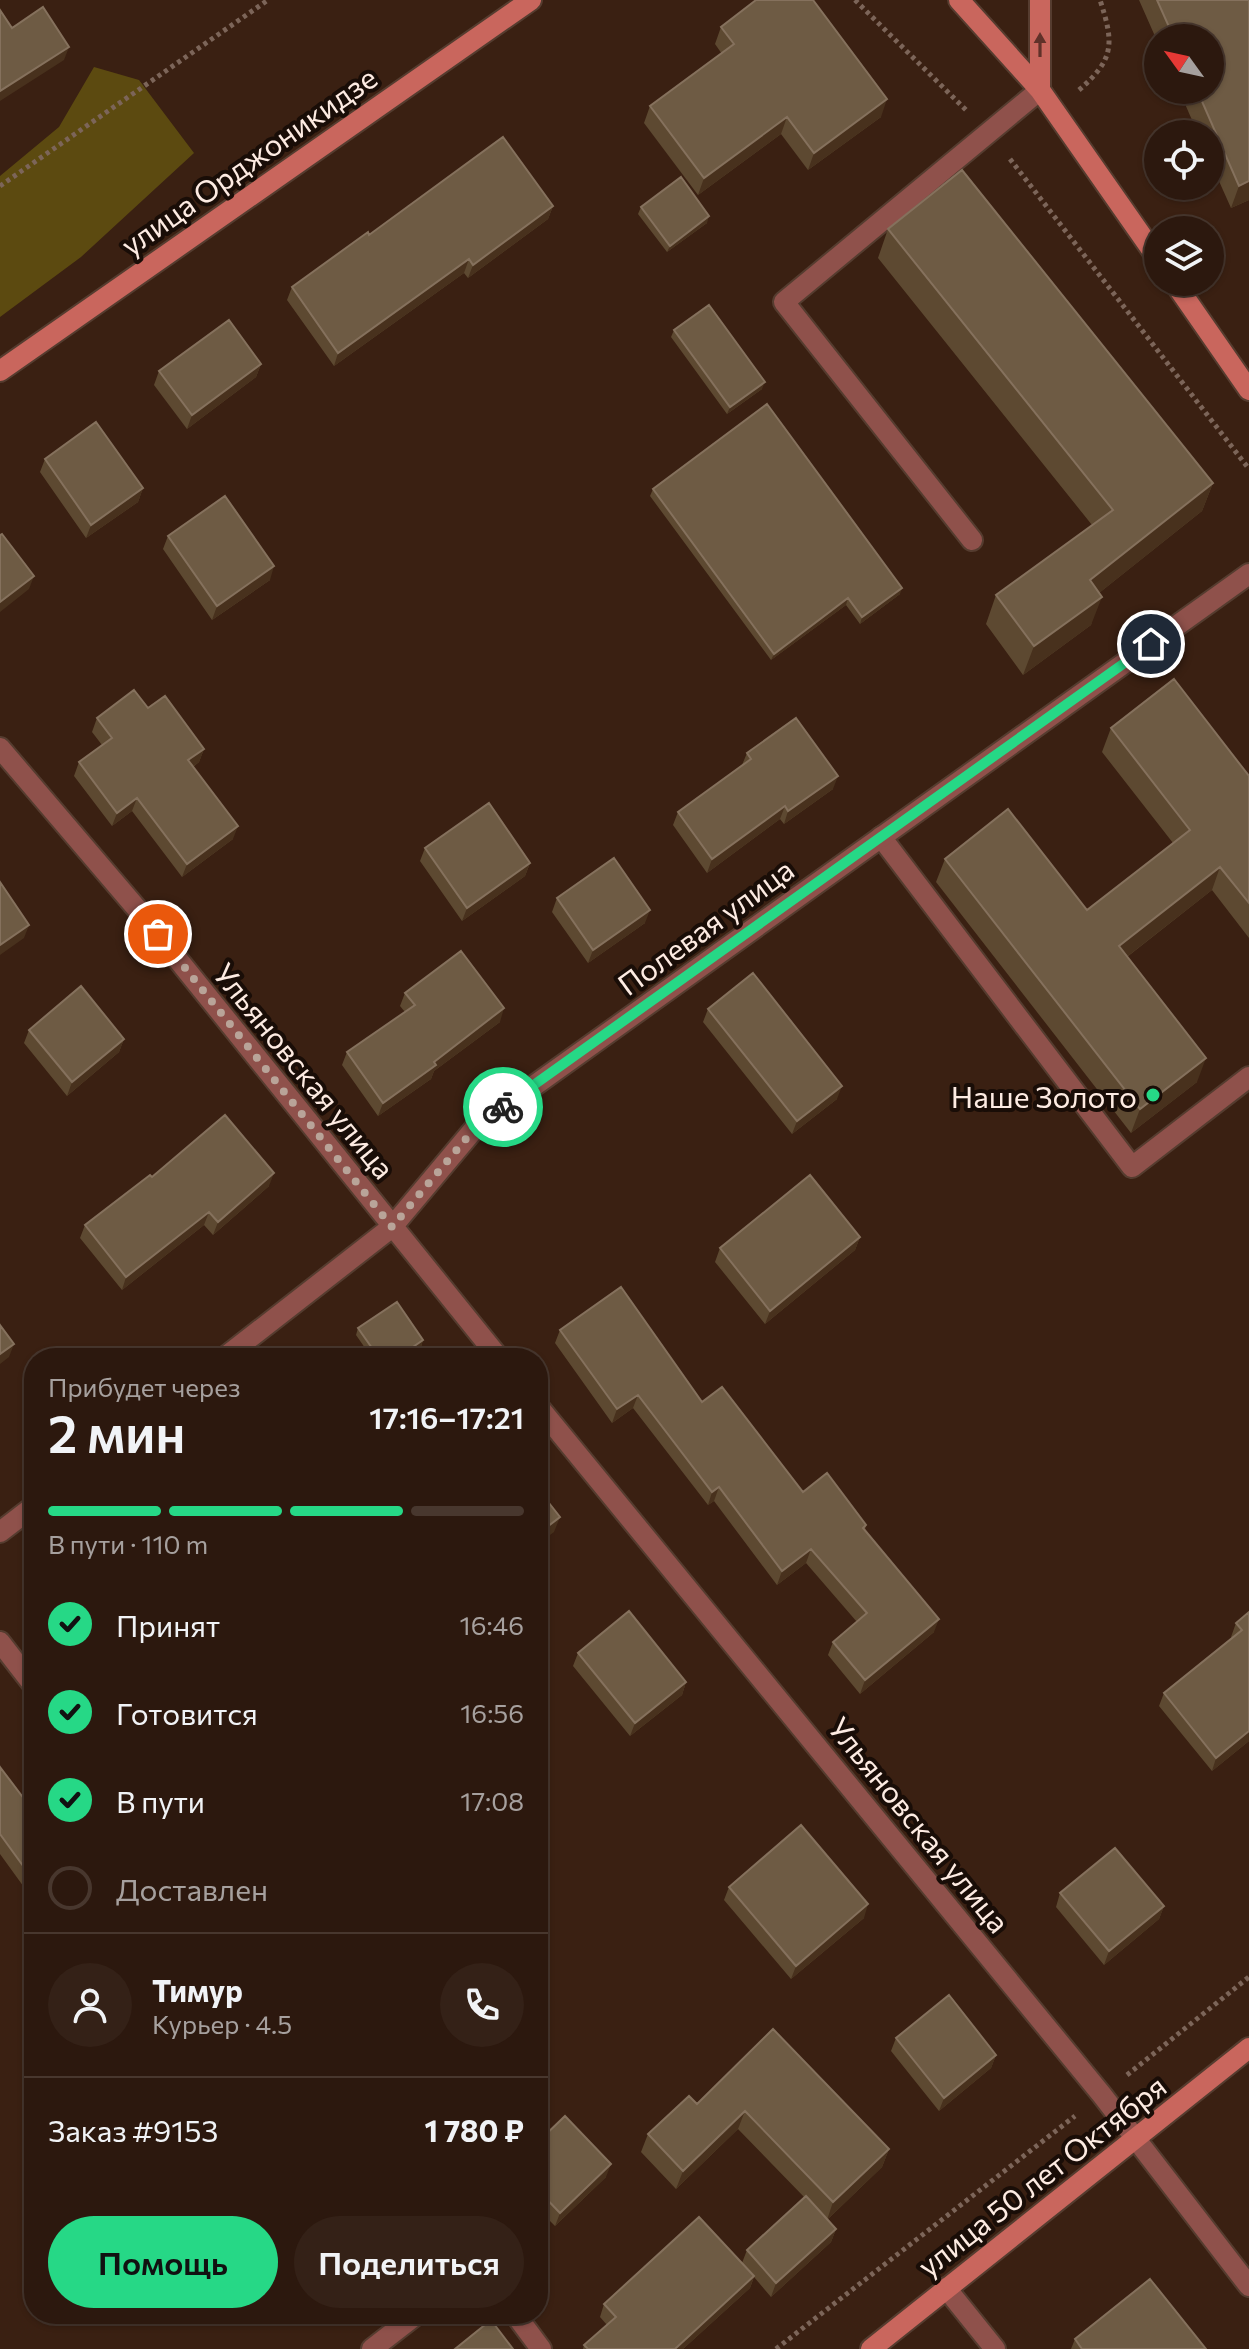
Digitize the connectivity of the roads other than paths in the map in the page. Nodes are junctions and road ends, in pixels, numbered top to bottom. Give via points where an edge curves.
1 (531, 0) edge
2 (959, 0) edge
3 (1040, 0) edge
4 (1040, 90) junction
5 (1144, 239) edge
6 (1184, 296) edge
7 (0, 371) edge
8 (1249, 390) edge
9 (972, 540) dead end
10 (1249, 574) edge
11 (0, 748) edge
12 (881, 837) junction
13 (1249, 1077) edge
14 (392, 1227) junction
15 (237, 1348) edge
16 (491, 1348) edge
17 (548, 1418) edge
18 (24, 1514) edge
19 (0, 1532) edge
20 (0, 1642) edge
21 (24, 1673) edge
22 (1249, 2048) edge
23 (1134, 2140) junction
24 (1249, 2286) edge
25 (946, 2288) junction
26 (404, 2324) edge
27 (522, 2324) edge
28 (372, 2349) edge
29 (541, 2349) edge
30 (871, 2349) edge
31 (995, 2349) edge

1 - 7 main road, улица Орджоникидзе
2 - 4 main road
4 -> 3 main road
4 - 5 main road
4 - 9 street via 784,302
6 - 8 main road
10 - 12 street, Полевая улица
11 - 14 street, Ульяновская улица via 138,910
12 - 13 street via 1132,1167
12 - 14 street, Полевая улица via 475,1128
14 - 15 street, Полевая улица
14 - 16 street, Ульяновская улица
17 - 23 street, Ульяновская улица
18 - 19 street
20 - 21 street
22 - 23 main road, улица 50 лет Октября
23 - 24 street, Ульяновская улица
23 - 25 main road, улица 50 лет Октября
25 - 30 main road, улица 50 лет Октября
25 - 31 street
26 - 28 street
27 - 29 street

